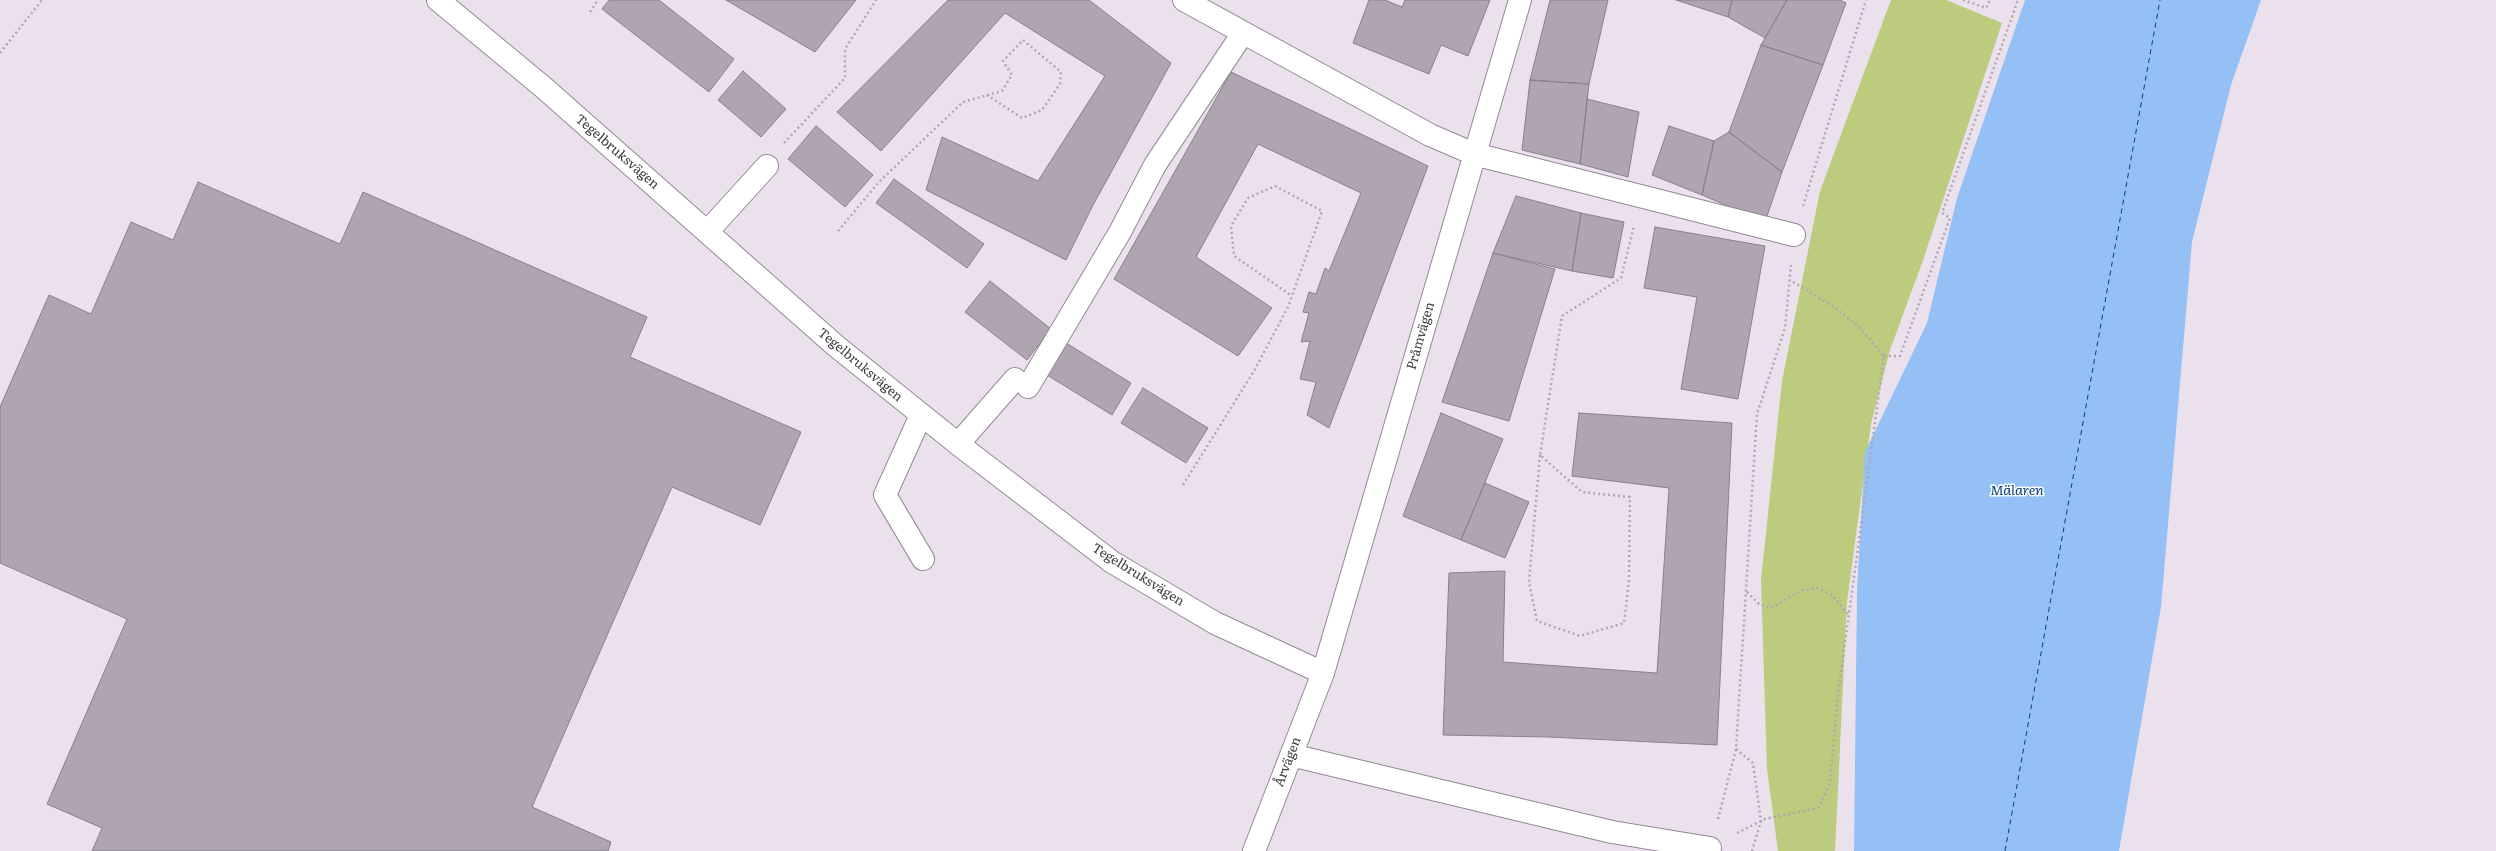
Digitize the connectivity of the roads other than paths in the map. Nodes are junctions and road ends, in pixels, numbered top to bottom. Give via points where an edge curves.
1 (438, 0) edge
2 (1184, 0) edge
3 (1520, 0) edge
4 (1243, 33) junction
5 (1474, 154) junction
6 (767, 166) road end
7 (707, 232) junction
8 (1794, 235) road end
9 (920, 415) junction
10 (958, 444) junction
11 (923, 559) dead end
12 (1323, 673) junction
13 (1291, 755) junction
14 (1710, 848) road end
15 (1254, 851) edge

1 - 7 street, Tegelbruksvägen via 543,87
2 - 4 street
3 - 5 street, Pråmvägen
4 - 5 street via 1430,135
4 - 10 street via 1155,165 1120,232 1021,383
5 - 8 street
5 - 12 street, Pråmvägen
6 - 7 street
7 - 9 street, Tegelbruksvägen via 836,346
9 - 10 street, Tegelbruksvägen
9 - 11 street via 885,495
10 - 12 street, Tegelbruksvägen via 1112,562 1215,623
12 - 13 street, Årvägen
13 - 14 street via 1612,832
13 - 15 street, Årvägen

